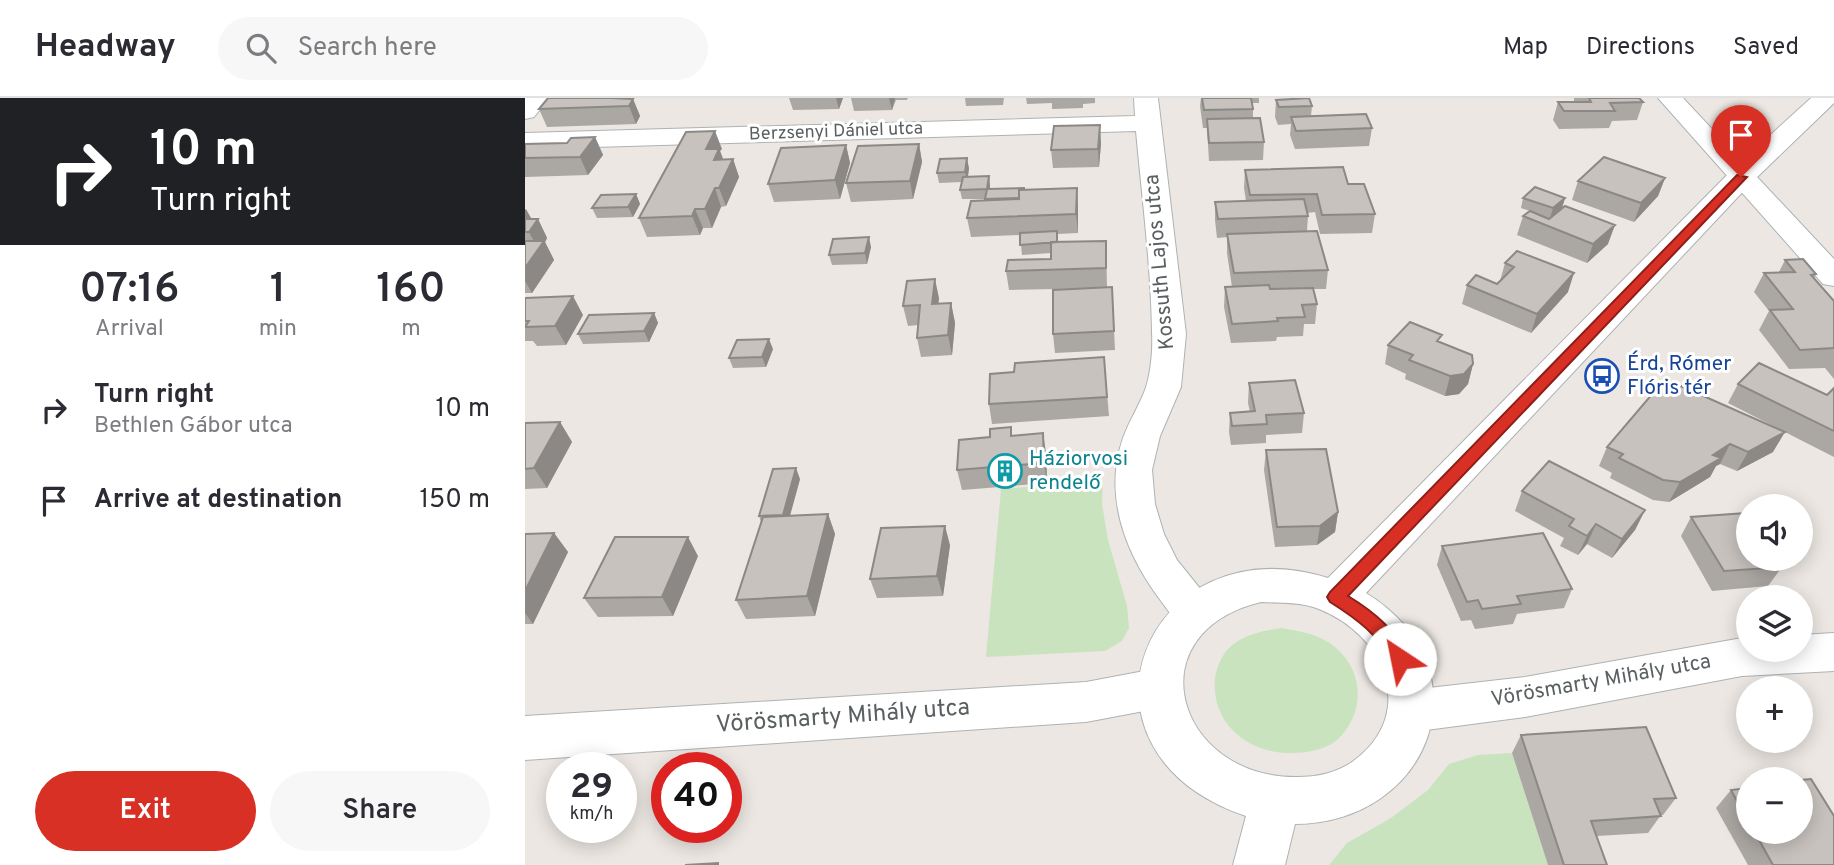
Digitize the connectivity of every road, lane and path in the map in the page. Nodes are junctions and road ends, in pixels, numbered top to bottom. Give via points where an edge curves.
1 (537, 98) edge
2 (1670, 98) edge
3 (1825, 98) edge
4 (1147, 110) edge
5 (525, 112) edge
6 (525, 141) edge
7 (1741, 177) junction
8 (1834, 277) edge
9 (1336, 597) junction
10 (1195, 613) junction
11 (1834, 652) edge
12 (1160, 688) junction
13 (1411, 711) junction
14 (525, 738) edge
15 (1275, 801) junction
16 (1259, 865) edge

1 - 5 street
2 - 7 street
3 - 7 street
4 - 6 street, Berzsenyi Dániel utca
4 - 10 street, Kossuth Lajos utca via 1169,334 1164,387 1133,470 1135,505 1161,570
7 - 8 street
7 - 9 street
9 - 10 street via 1299,586 1261,586 1225,594
9 - 13 street via 1368,617 1392,643 1410,684
10 - 12 street via 1175,634 1167,651
11 - 13 street, Vörösmarty Mihály utca via 1742,657 1525,697
12 - 14 street, Vörösmarty Mihály utca via 1086,702
12 - 15 street via 1168,726 1193,760 1229,787
13 - 15 street via 1402,742 1382,770 1352,790 1314,801
15 - 16 street

